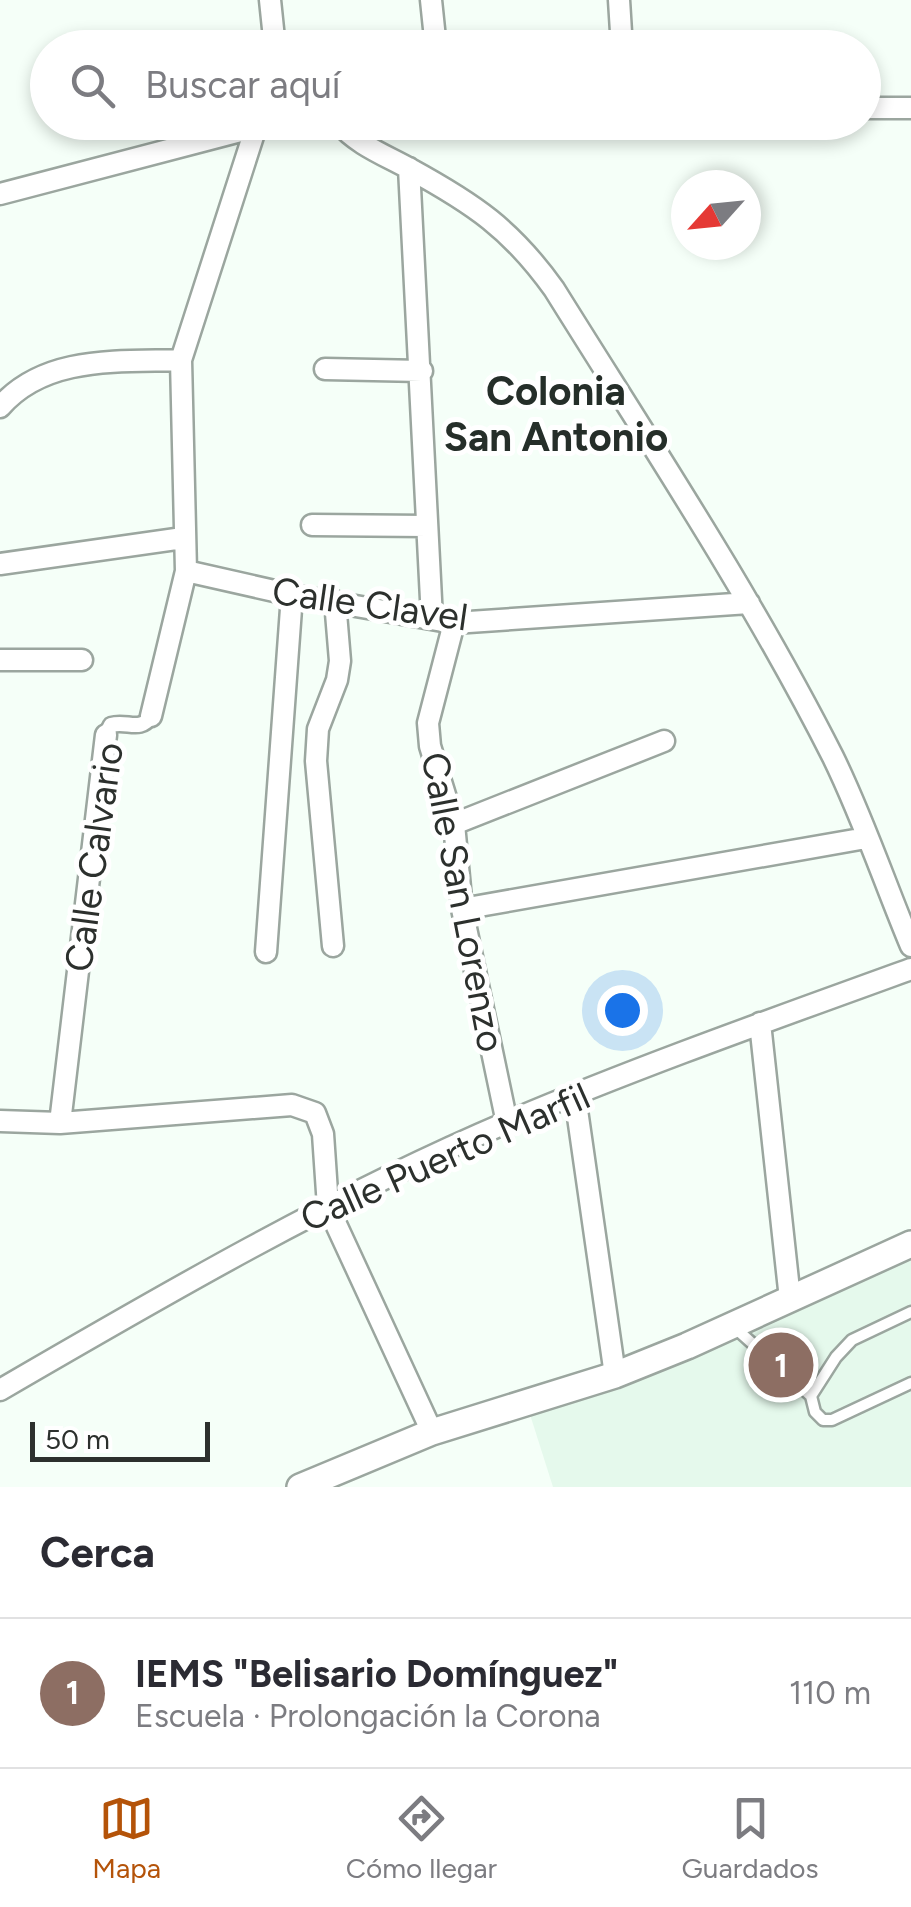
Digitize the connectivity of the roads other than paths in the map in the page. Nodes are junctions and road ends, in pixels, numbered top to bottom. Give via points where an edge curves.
1 (270, 0) edge
2 (431, 0) edge
3 (619, 0) edge
4 (273, 30) edge
5 (434, 30) edge
6 (621, 30) edge
7 (881, 108) edge
8 (911, 108) edge
9 (202, 140) edge
10 (253, 140) edge
11 (359, 140) edge
12 (409, 168) junction
13 (0, 194) edge
14 (182, 360) junction
15 (325, 369) dead end
16 (422, 371) junction
17 (0, 406) edge
18 (312, 525) dead end
19 (427, 526) junction
20 (184, 556) junction
21 (0, 564) edge
22 (292, 595) junction
23 (335, 601) junction
24 (748, 603) junction
25 (432, 619) junction
26 (454, 623) junction
27 (0, 660) edge
28 (82, 660) dead end
29 (150, 716) joint
30 (106, 735) joint
31 (664, 740) dead end
32 (454, 824) junction
33 (866, 838) junction
34 (462, 910) junction
35 (333, 946) dead end
36 (911, 946) edge
37 (266, 952) dead end
38 (911, 969) edge
39 (760, 1024) junction
40 (576, 1096) junction
41 (0, 1121) edge
42 (60, 1122) junction
43 (507, 1123) junction
44 (328, 1207) junction
45 (911, 1244) edge
46 (790, 1299) junction
47 (911, 1312) edge
48 (733, 1326) junction
49 (615, 1375) junction
50 (911, 1383) edge
51 (0, 1390) edge
52 (812, 1396) junction
53 (432, 1432) junction
54 (300, 1487) edge

1 - 4 street
2 - 5 street
3 - 6 street
7 - 8 street
9 - 13 street
10 - 14 street, Calle Calvario
11 - 12 street
12 - 16 street
12 - 24 street via 483,212 525,249
14 - 17 street via 64,368 34,379
14 - 20 street, Calle Calvario
15 - 16 street
16 - 19 street
18 - 19 street
19 - 25 street
20 - 21 street, Calle Clavel
20 - 22 street, Calle Clavel
20 - 29 street, Calle Calvario
22 - 23 street, Calle Clavel
22 - 37 street
23 - 25 street, Calle Clavel
23 - 35 street via 338,680 318,729 316,762
24 - 26 street, Calle Clavel
24 - 33 street via 835,762
25 - 26 street, Calle Clavel
26 - 32 street, Calle San Lorenzo via 428,723
27 - 28 street
29 - 30 street, Calle Calvario via 138,727 111,725
30 - 42 street, Calle Calvario
31 - 32 street
32 - 34 street, Calle San Lorenzo
33 - 34 street
33 - 36 street
34 - 43 street, Calle San Lorenzo
38 - 39 street, Calle Puerto Marfil
39 - 40 street, Calle Puerto Marfil
39 - 46 street
40 - 43 street, Calle Puerto Marfil
40 - 49 street
41 - 42 street
42 - 44 street via 292,1105 315,1114 323,1134
43 - 44 street, Calle Puerto Marfil
44 - 51 street, Calle Puerto Marfil
44 - 53 street
45 - 46 street
46 - 48 street
47 - 52 lane via 852,1340
48 - 49 street
48 - 52 lane
49 - 53 street
50 - 52 lane via 832,1420 814,1412
53 - 54 street

